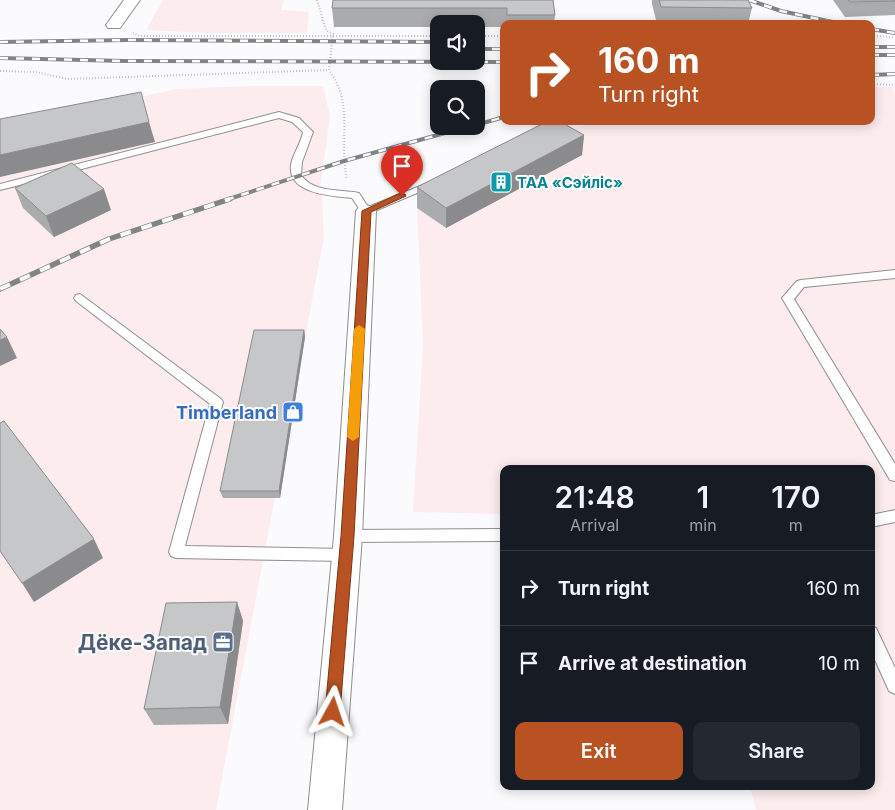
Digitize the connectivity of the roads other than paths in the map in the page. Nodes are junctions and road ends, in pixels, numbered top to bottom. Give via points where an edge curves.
1 (132, 0) edge
2 (114, 25) road end
3 (446, 178) edge
4 (0, 187) edge
5 (360, 203) junction
6 (895, 274) edge
7 (80, 298) dead end
8 (895, 476) edge
9 (895, 516) edge
10 (875, 520) edge
11 (500, 535) edge
12 (347, 546) junction
13 (875, 642) edge
14 (895, 686) edge
15 (325, 810) edge

1 - 2 street
3 - 5 lane
4 - 5 lane via 279,115 291,117 308,132 296,166 300,182
5 - 12 street
6 - 8 lane via 801,284 788,298
7 - 12 lane via 217,402 176,552
9 - 10 lane
11 - 12 lane
12 - 15 street
13 - 14 lane

